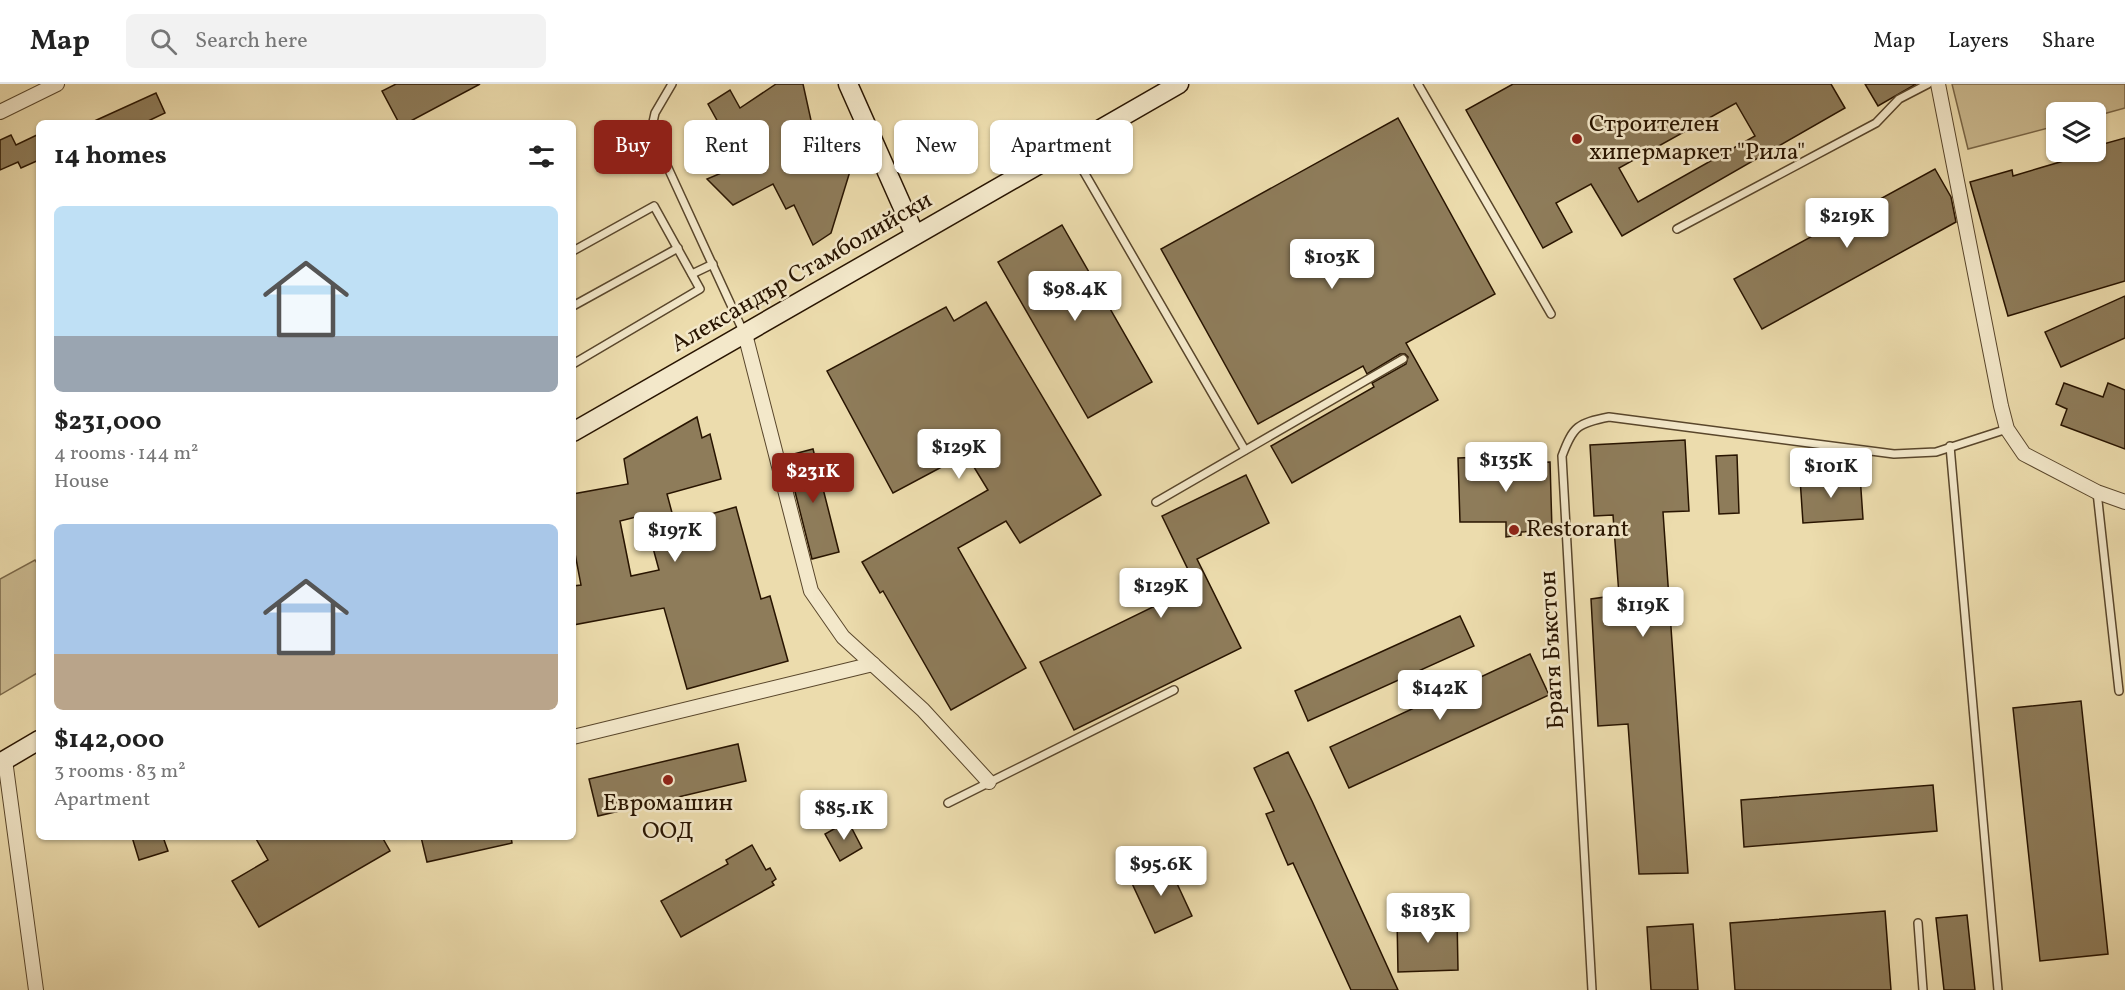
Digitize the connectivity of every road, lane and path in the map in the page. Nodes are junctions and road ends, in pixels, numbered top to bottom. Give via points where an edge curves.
1 (57, 84) edge
2 (672, 84) edge
3 (848, 84) edge
4 (1179, 84) edge
5 (1418, 84) edge
6 (1928, 84) edge
7 (1938, 84) edge
8 (0, 112) edge
9 (1117, 120) edge
10 (1022, 174) edge
11 (1086, 174) edge
12 (1677, 229) dead end
13 (915, 235) junction
14 (678, 248) junction
15 (576, 249) edge
16 (713, 264) junction
17 (692, 274) junction
18 (576, 304) edge
19 (1551, 314) dead end
20 (745, 334) junction
21 (1403, 358) dead end
22 (576, 362) edge
23 (2007, 429) junction
24 (576, 430) edge
25 (1950, 446) junction
26 (1245, 450) junction
27 (2097, 492) junction
28 (1156, 502) dead end
29 (2125, 502) edge
30 (873, 664) junction
31 (1174, 690) dead end
32 (2119, 691) dead end
33 (576, 736) edge
34 (36, 742) edge
35 (2, 761) edge
36 (989, 782) junction
37 (948, 803) dead end
38 (1917, 923) dead end
39 (36, 990) edge
40 (1592, 990) edge
41 (1923, 990) edge
42 (1998, 990) edge

1 - 8 street
2 - 16 lane via 654,113 651,131
3 - 13 street
4 - 9 street, Александър Стамболийски
5 - 19 lane
6 - 12 lane via 1899,99 1876,123
7 - 23 street
10 - 13 street, Александър Стамболийски
11 - 26 lane
13 - 20 street, Александър Стамболийски
14 - 15 lane via 654,206
14 - 17 lane
14 - 18 lane
16 - 17 lane
16 - 20 lane
17 - 22 lane via 700,289
20 - 24 street, Александър Стамболийски
20 - 30 street via 811,591 843,637
21 - 26 lane
23 - 25 lane, Братя Бъкстон
23 - 27 street via 2024,454
25 - 40 lane, Братя Бъкстон via 1936,452 1894,454 1609,417 1584,422 1569,436 1562,456
25 - 42 lane
26 - 28 lane
27 - 29 street
27 - 32 lane
30 - 33 street
30 - 36 street via 923,710
31 - 36 lane
34 - 35 street
35 - 39 street
36 - 37 lane
38 - 41 lane

